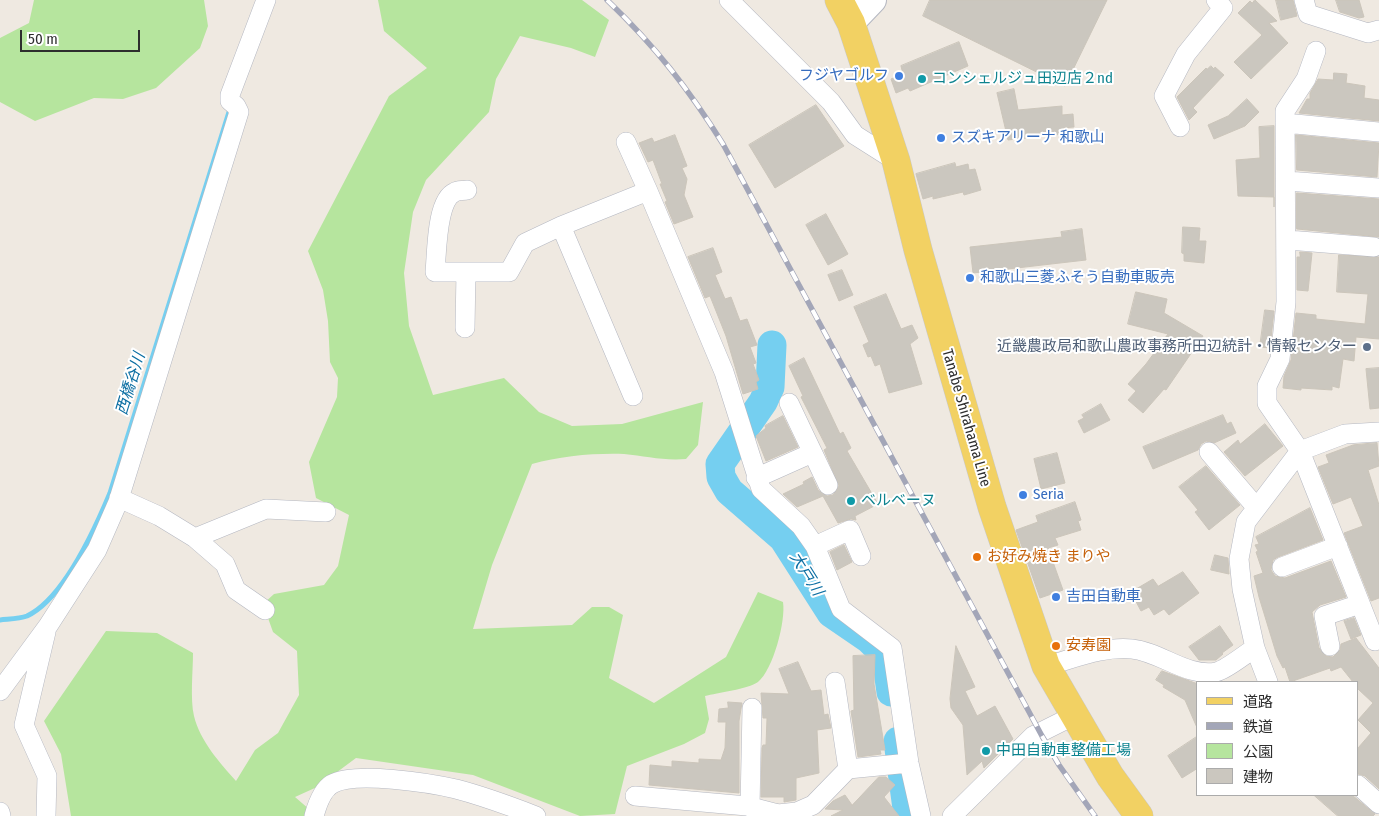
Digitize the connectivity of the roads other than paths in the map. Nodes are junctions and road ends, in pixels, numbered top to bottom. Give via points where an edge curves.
1 (266, 0) edge
2 (729, 0) edge
3 (872, 0) edge
4 (1216, 0) edge
5 (1304, 0) edge
6 (845, 11) edge
7 (1379, 30) edge
8 (1316, 51) dead end
9 (1285, 123) junction
10 (1180, 127) dead end
11 (1379, 132) edge
12 (626, 142) dead end
13 (896, 161) junction
14 (1287, 181) junction
15 (1378, 188) edge
16 (467, 190) dead end
17 (648, 191) junction
18 (561, 226) junction
19 (1288, 240) junction
20 (1374, 247) dead end
21 (466, 272) junction
22 (465, 328) dead end
23 (633, 396) dead end
24 (789, 403) dead end
25 (1379, 432) edge
26 (1300, 450) junction
27 (1209, 452) dead end
28 (812, 453) junction
29 (756, 478) junction
30 (828, 485) dead end
31 (119, 498) junction
32 (1256, 508) junction
33 (326, 512) dead end
34 (195, 538) junction
35 (815, 546) junction
36 (1338, 546) junction
37 (861, 556) dead end
38 (1282, 567) dead end
39 (1360, 604) junction
40 (265, 610) dead end
41 (48, 626) junction
42 (1375, 641) dead end
43 (1330, 646) dead end
44 (1255, 648) junction
45 (1046, 666) junction
46 (1268, 681) edge
47 (835, 682) dead end
48 (0, 691) edge
49 (752, 708) dead end
50 (1073, 716) junction
51 (904, 763) junction
52 (848, 769) junction
53 (1359, 787) edge
54 (635, 796) dead end
55 (1379, 804) edge
56 (750, 807) junction
57 (0, 812) edge
58 (1, 816) edge
59 (46, 816) edge
60 (314, 816) edge
61 (536, 816) edge
62 (921, 816) edge
63 (952, 816) edge
64 (1139, 816) edge

1 - 31 street via 230,95 230,101 238,112
2 - 13 street via 831,102 855,135
3 - 6 main road
4 - 10 street via 1223,8 1186,54 1164,96
5 - 7 street via 1308,14 1368,33
6 - 13 main road, Tanabe Shirahama Line
8 - 9 street via 1306,79 1285,111
9 - 11 street
9 - 14 street
12 - 17 street
13 - 45 main road, Tanabe Shirahama Line via 918,250 992,507
14 - 15 street
14 - 19 street
16 - 21 street via 455,191 442,209 435,272
17 - 18 street
17 - 29 street via 724,372
18 - 21 street via 525,243 509,272
18 - 23 street
19 - 20 street
19 - 26 street via 1283,344 1280,359 1267,386 1267,403
21 - 22 street
24 - 28 street
25 - 26 street via 1345,434
26 - 32 street
26 - 36 street
27 - 32 street
28 - 29 street
28 - 30 street
29 - 35 street via 761,489 801,526
31 - 34 street via 159,516
31 - 41 street via 96,550
32 - 44 street via 1246,522 1239,559
33 - 34 street via 266,509
34 - 40 street via 225,564 236,590
35 - 37 street via 850,530
35 - 51 street via 841,609 892,648
36 - 38 street
36 - 39 street
39 - 42 street
39 - 43 street via 1324,616
41 - 48 street
41 - 59 street via 24,725 47,776
44 - 45 street via 1217,672 1194,672 1151,652 1130,649 1106,650
44 - 46 street
45 - 50 main road, Tanabe Shirahama Line
47 - 52 street
49 - 56 street
50 - 63 street via 1033,736
50 - 64 main road, Tanabe Shirahama Line
51 - 52 street
51 - 62 street
52 - 56 street via 813,805 797,812 778,814
53 - 55 street
54 - 56 street
57 - 58 street
60 - 61 street via 319,801 331,784 348,778 372,777 455,789

